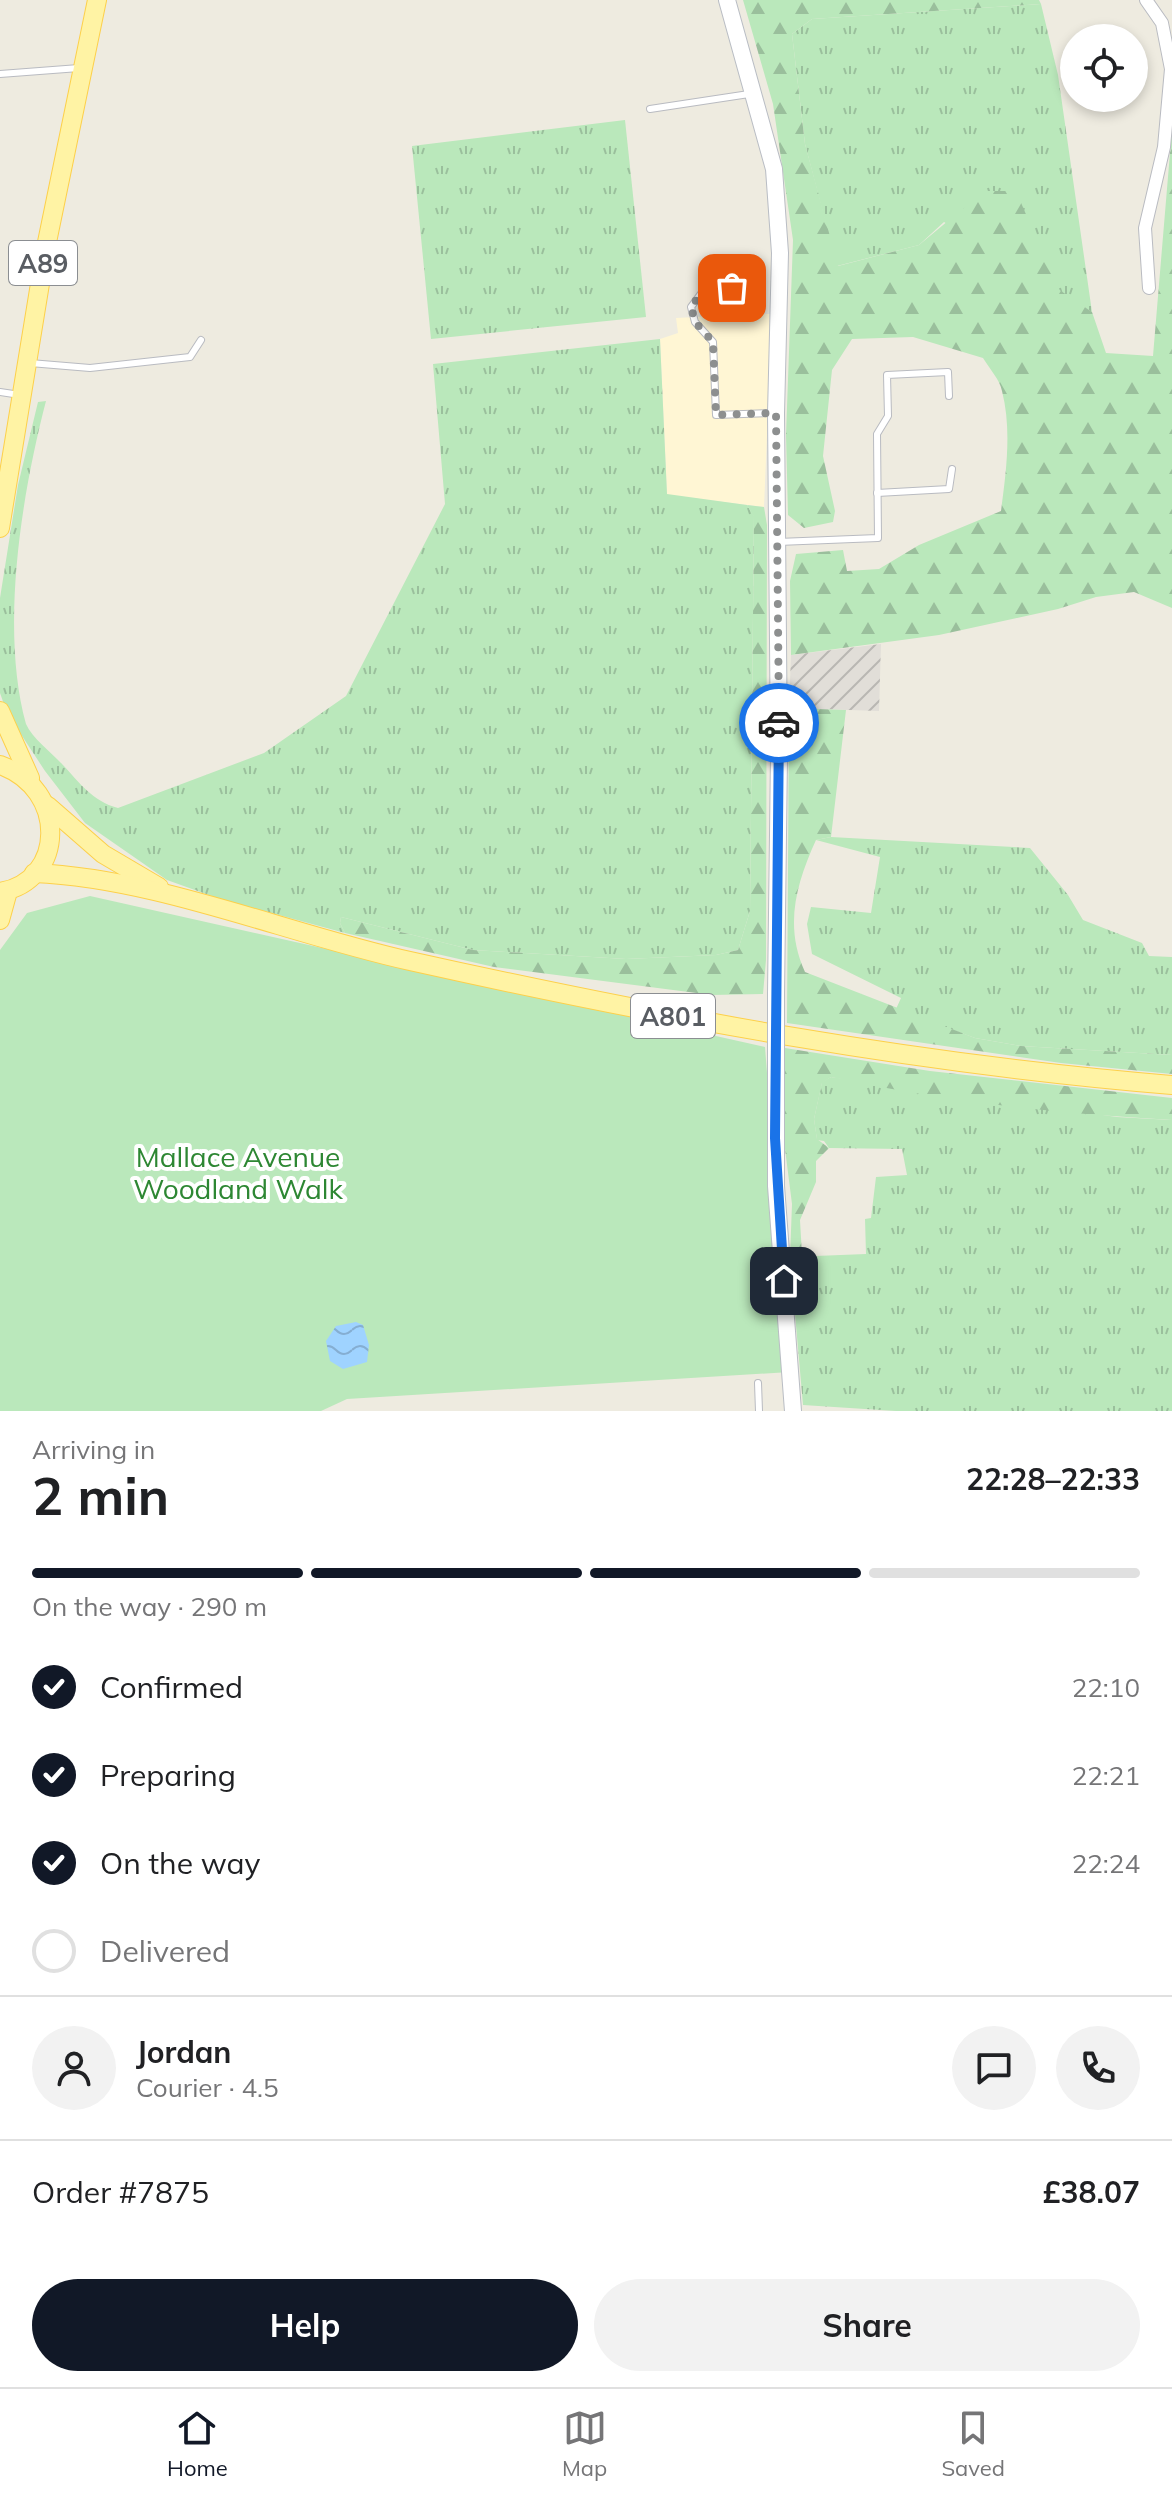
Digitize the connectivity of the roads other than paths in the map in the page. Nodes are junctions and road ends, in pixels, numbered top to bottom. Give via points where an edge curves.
1 (97, 0) edge
2 (727, 0) edge
3 (1146, 0) edge
4 (83, 67) junction
5 (0, 74) edge
6 (753, 93) junction
7 (650, 109) dead end
8 (1149, 288) dead end
9 (751, 289) dead end
10 (201, 340) dead end
11 (26, 363) junction
12 (0, 392) edge
13 (21, 395) junction
14 (949, 396) dead end
15 (776, 413) junction
16 (952, 469) dead end
17 (877, 493) junction
18 (0, 528) edge
19 (778, 542) junction
20 (0, 711) edge
21 (0, 765) edge
22 (31, 780) junction
23 (48, 806) junction
24 (34, 873) junction
25 (4, 892) edge
26 (182, 900) junction
27 (0, 920) edge
28 (1172, 1085) edge
29 (758, 1383) dead end
30 (793, 1409) edge
31 (759, 1411) edge

1 - 4 main road, A89
2 - 6 main road
3 - 8 street via 1162,23 1171,69 1164,147 1145,228
4 - 5 lane
4 - 11 main road, A89
6 - 7 lane
6 - 15 main road via 774,169 780,253
9 - 15 lane via 706,287 691,307 695,322 713,342 716,415
10 - 11 lane via 190,357 90,368
11 - 13 main road, A89
12 - 13 lane
13 - 18 main road, A89
14 - 17 lane via 948,372 887,375 888,416 877,434
15 - 19 main road
16 - 17 lane via 949,489
17 - 19 lane via 878,538
19 - 30 main road, bridge via 776,1186
20 - 22 main road
21 - 22 main road
22 - 23 main road
23 - 24 main road via 50,843
23 - 26 main road, A801 via 103,854
24 - 25 main road
24 - 26 main road, A801 via 103,878
25 - 27 main road
26 - 28 main road, A801 via 403,960 658,1013 951,1061
29 - 31 lane

